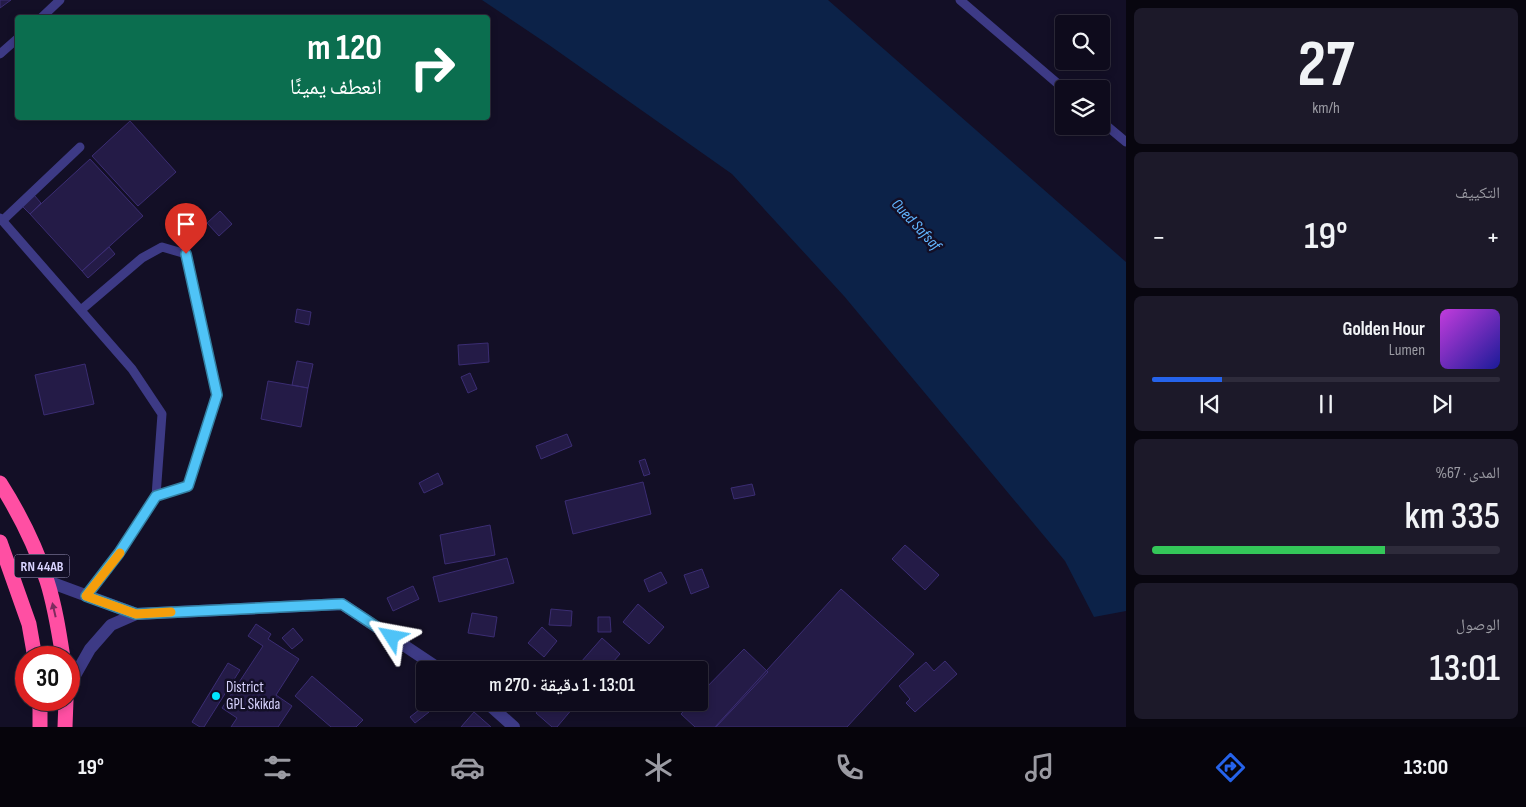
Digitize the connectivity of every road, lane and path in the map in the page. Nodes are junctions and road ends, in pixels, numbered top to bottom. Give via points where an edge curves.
1 (60, 0) edge
2 (960, 0) edge
3 (43, 15) edge
4 (15, 41) edge
5 (0, 54) edge
6 (1055, 81) edge
7 (1110, 129) edge
8 (1126, 142) edge
9 (80, 147) dead end
10 (1, 220) edge
11 (81, 310) junction
12 (0, 483) edge
13 (156, 496) junction
14 (0, 542) edge
15 (47, 581) junction
16 (86, 596) junction
17 (136, 614) junction
18 (33, 646) edge
19 (61, 646) edge
20 (428, 661) edge
21 (80, 667) edge
22 (40, 711) edge
23 (66, 711) edge
24 (496, 711) edge
25 (40, 727) edge
26 (66, 727) edge
27 (514, 727) edge

1 - 3 lane
2 - 6 lane
4 - 5 lane
7 - 8 lane
9 - 10 lane
10 - 11 lane
11 - 13 lane via 132,369 162,414
11 - 13 lane via 142,258 162,247 186,254 217,395 188,486
12 - 15 highway, RN 44AB via 28,534
13 - 16 lane
14 - 18 highway, RN 44AB via 30,624
15 - 16 street
19 -> 15 highway, RN 44AB
16 - 17 street
17 - 20 street via 342,604
17 - 21 street via 111,625 90,649
22 - 25 highway
23 - 26 highway
24 - 27 street

